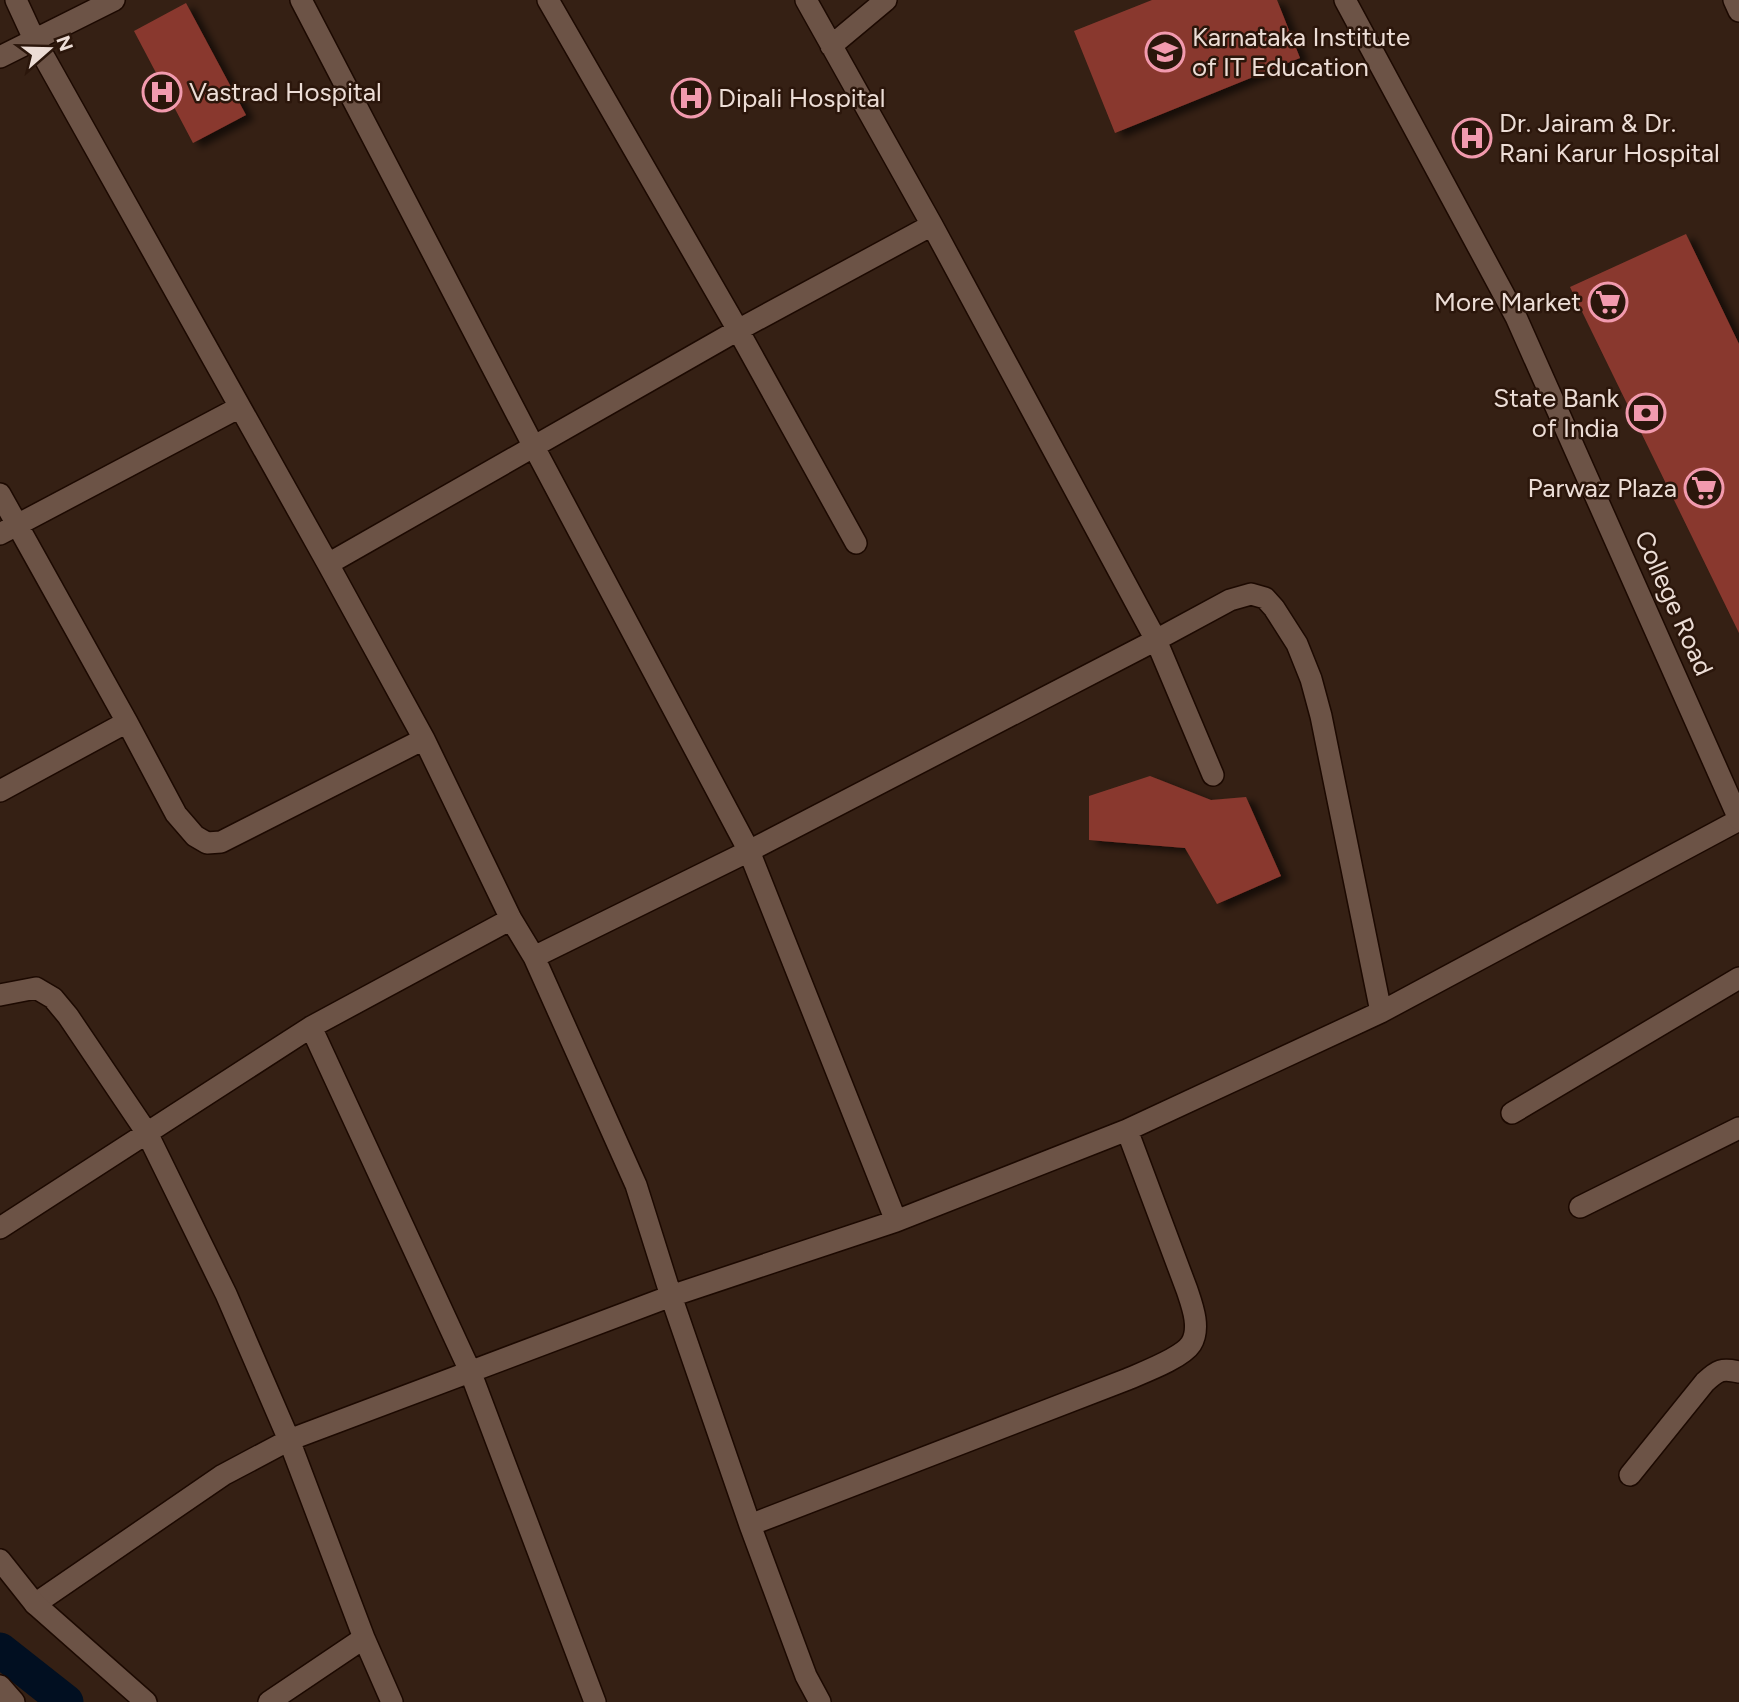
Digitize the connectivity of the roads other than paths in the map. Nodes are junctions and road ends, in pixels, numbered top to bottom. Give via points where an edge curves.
1 (16, 0) edge
2 (114, 0) edge
3 (300, 0) edge
4 (548, 0) edge
5 (806, 0) edge
6 (886, 0) edge
7 (1345, 0) edge
8 (1734, 0) edge
9 (1739, 11) edge
10 (34, 39) junction
11 (831, 46) junction
12 (0, 57) edge
13 (932, 225) junction
14 (738, 330) junction
15 (240, 407) junction
16 (534, 447) junction
17 (0, 494) edge
18 (9, 530) edge
19 (856, 543) dead end
20 (328, 564) junction
21 (1156, 640) junction
22 (127, 722) junction
23 (424, 739) junction
24 (1213, 775) dead end
25 (0, 791) edge
26 (1739, 819) edge
27 (749, 851) junction
28 (511, 919) junction
29 (534, 957) junction
30 (1739, 978) edge
31 (0, 995) edge
32 (1381, 1012) junction
33 (311, 1027) junction
34 (1512, 1113) dead end
35 (1739, 1128) edge
36 (1127, 1130) junction
37 (147, 1133) junction
38 (1580, 1207) dead end
39 (896, 1221) junction
40 (0, 1228) edge
41 (671, 1296) junction
42 (470, 1371) junction
43 (1739, 1372) edge
44 (289, 1440) junction
45 (1630, 1475) dead end
46 (750, 1525) junction
47 (0, 1560) edge
48 (35, 1604) junction
49 (365, 1638) junction
50 (0, 1686) edge
51 (14, 1702) edge
52 (146, 1702) edge
53 (269, 1702) edge
54 (392, 1702) edge
55 (596, 1702) edge
56 (820, 1702) edge

1 - 10 street
2 - 10 street
3 - 16 street
4 - 14 street
5 - 11 street
6 - 11 street
7 - 26 street, College Road via 1516,317
8 - 9 street
10 - 12 street
10 - 15 street
11 - 13 street
13 - 14 street
13 - 21 street
14 - 16 street
14 - 19 street
15 - 18 street
15 - 20 street
16 - 20 street
16 - 27 street
17 - 18 street
18 - 22 street
20 - 23 street
21 - 24 street
21 - 27 street
21 - 32 street via 1230,600 1251,594 1265,598 1297,644 1321,716
22 - 23 street via 176,814 207,843 221,842
22 - 25 street
23 - 28 street
26 - 32 street
27 - 29 street
27 - 39 street
28 - 29 street
28 - 33 street
29 - 41 street via 636,1185
30 - 34 street
31 - 37 street via 36,988 53,998
32 - 36 street
33 - 37 street
33 - 42 street
35 - 38 street
36 - 39 street
36 - 46 street via 1194,1312 1191,1344 1172,1360 1128,1379
37 - 40 street
37 - 44 street via 226,1294
39 - 41 street
41 - 42 street
41 - 46 street
42 - 44 street
42 - 55 street
43 - 45 street via 1727,1369 1705,1381
44 - 48 street via 223,1475
44 - 49 street
46 - 56 street
47 - 48 street
48 - 52 street
49 - 53 street
49 - 54 street
50 - 51 street

